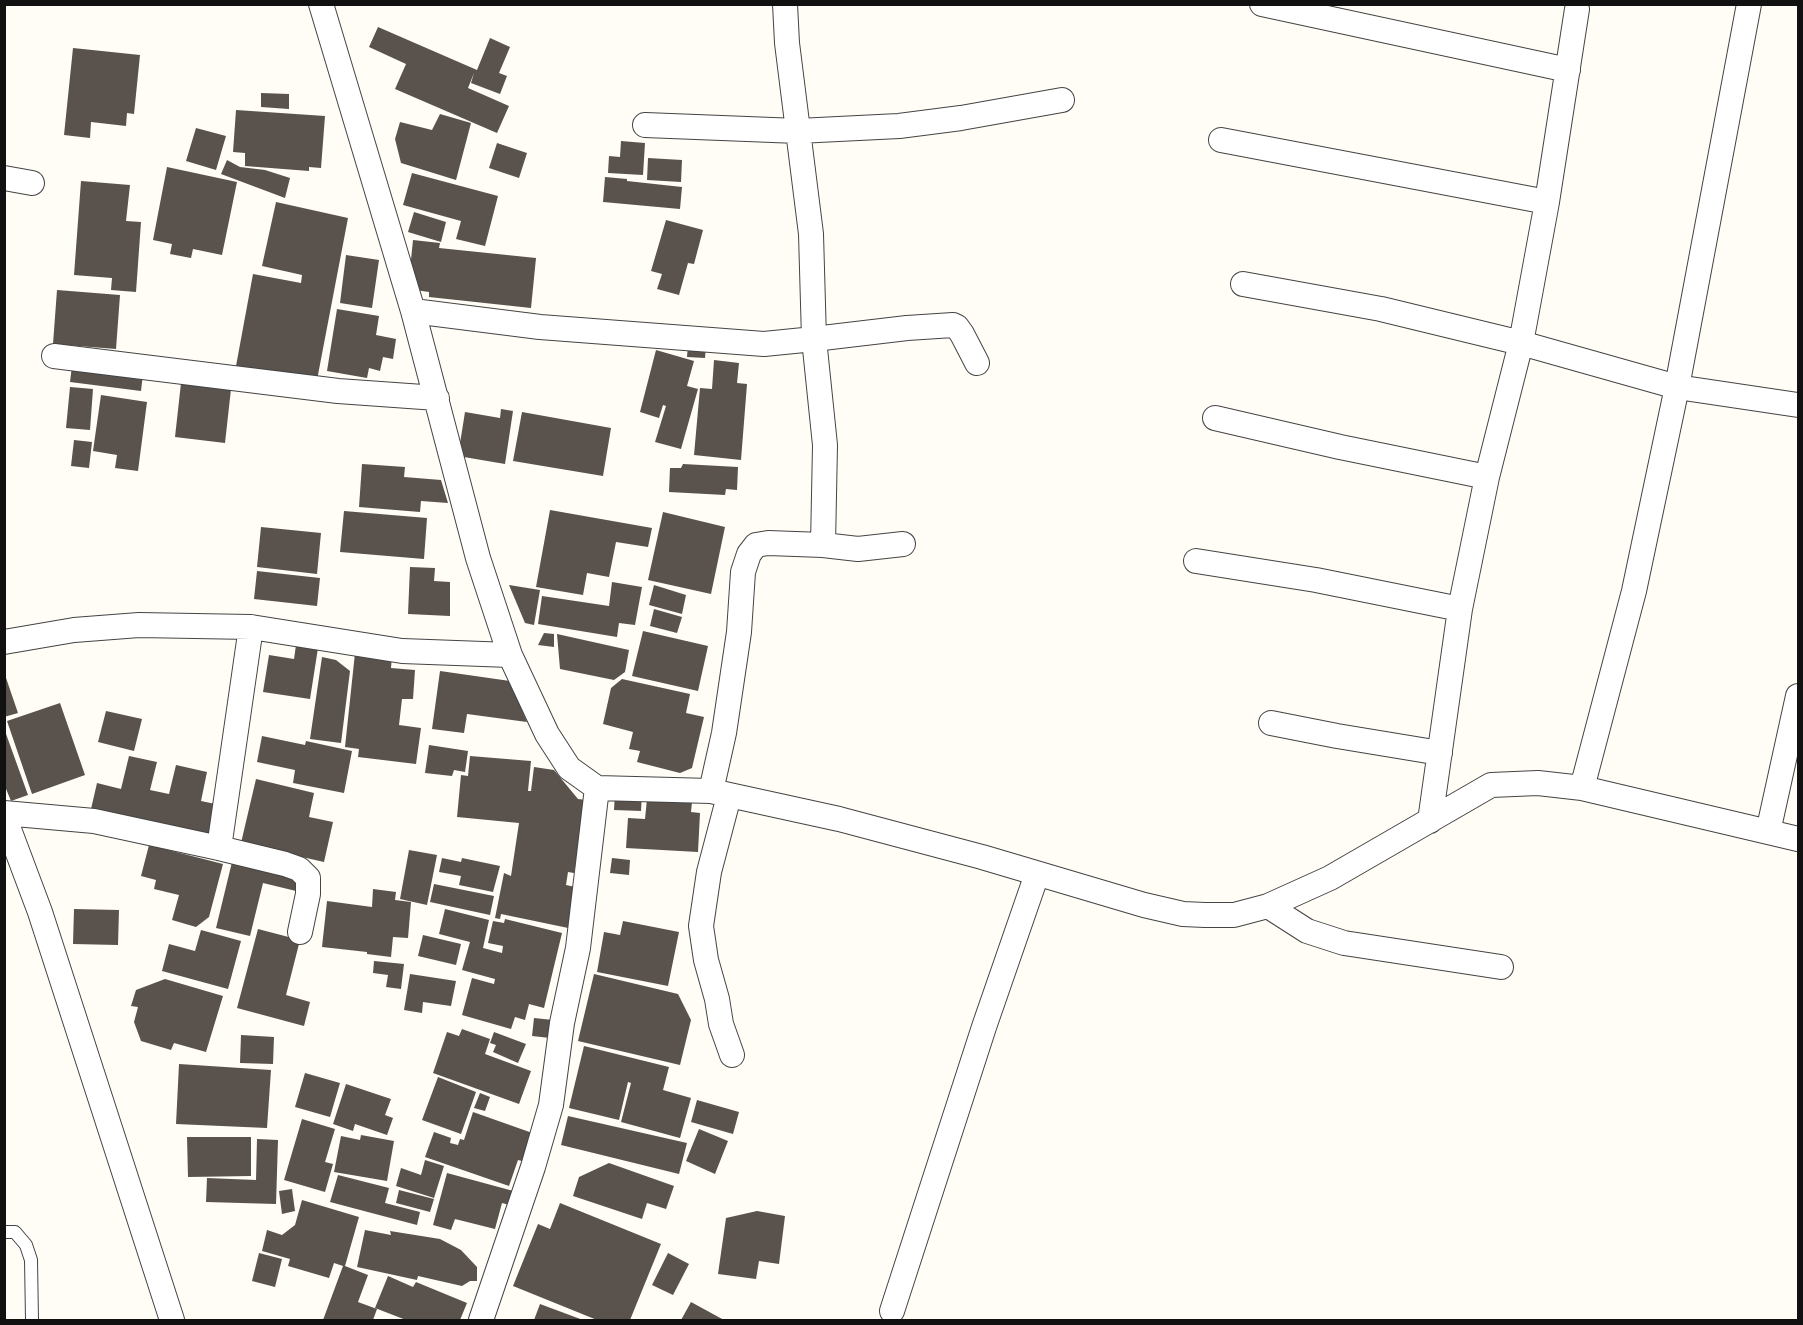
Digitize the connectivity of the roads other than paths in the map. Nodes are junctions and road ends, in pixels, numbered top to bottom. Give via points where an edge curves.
1 (321, 4) edge
2 (785, 4) edge
3 (1262, 4) edge
4 (1749, 4) edge
5 (1577, 9) dead end
6 (1568, 70) junction
7 (1062, 100) dead end
8 (645, 126) dead end
9 (798, 131) junction
10 (1221, 140) dead end
11 (4, 178) edge
12 (32, 183) dead end
13 (1547, 202) junction
14 (1243, 284) dead end
15 (413, 311) junction
16 (814, 339) junction
17 (1521, 343) junction
18 (54, 356) dead end
19 (977, 363) dead end
20 (1677, 387) junction
21 (437, 398) junction
22 (1798, 405) edge
23 (1215, 418) dead end
24 (1487, 477) junction
25 (903, 544) dead end
26 (823, 545) junction
27 (1196, 561) dead end
28 (1460, 609) junction
29 (251, 627) junction
30 (4, 642) edge
31 (510, 655) junction
32 (1798, 696) edge
33 (1271, 723) dead end
34 (1440, 753) junction
35 (597, 788) junction
36 (1582, 788) junction
37 (720, 794) junction
38 (4, 815) edge
39 (1430, 821) junction
40 (1768, 832) junction
41 (1798, 839) edge
42 (219, 848) junction
43 (1037, 874) junction
44 (1268, 906) junction
45 (300, 932) dead end
46 (1501, 968) dead end
47 (732, 1055) dead end
48 (4, 1232) edge
49 (892, 1311) dead end
50 (32, 1320) edge
51 (172, 1320) edge
52 (481, 1320) edge

1 - 15 street
2 - 9 street
3 - 6 street
4 - 20 street
5 - 6 street
6 - 13 street
7 - 9 street via 899,126
8 - 9 street
9 - 16 street via 811,234
10 - 13 street
11 - 12 street
13 - 17 street
14 - 17 street via 1381,309
15 - 16 street via 540,327 764,344
15 - 21 street
16 - 19 street via 953,325 963,334
16 - 26 street via 825,445
17 - 20 street
17 - 24 street
18 - 21 street via 327,390
20 - 22 street
20 - 36 street via 1634,591
21 - 31 street via 478,558
23 - 24 street
24 - 28 street
25 - 26 street via 858,549
26 - 37 street via 768,543 756,545 749,554 743,572
27 - 28 street
28 - 34 street
29 - 30 street via 139,625 74,630
29 - 31 street via 402,651
29 - 42 street
31 - 35 street via 546,734 569,768
32 - 40 street
33 - 34 street
34 - 39 street
35 - 37 street
35 - 52 street via 578,948 562,1023 551,1105
36 - 39 street via 1538,783 1491,785
36 - 40 street
37 - 43 street via 839,819
37 - 47 street via 701,926 721,1024
38 - 42 street via 94,821
38 - 51 street via 40,912
39 - 44 street via 1330,878
40 - 41 street
42 - 45 street via 285,864 299,869 308,878
43 - 44 street via 1183,914 1234,915
43 - 49 street
44 - 46 street via 1307,931 1344,943
48 - 50 lane via 15,1232 26,1245 31,1260

